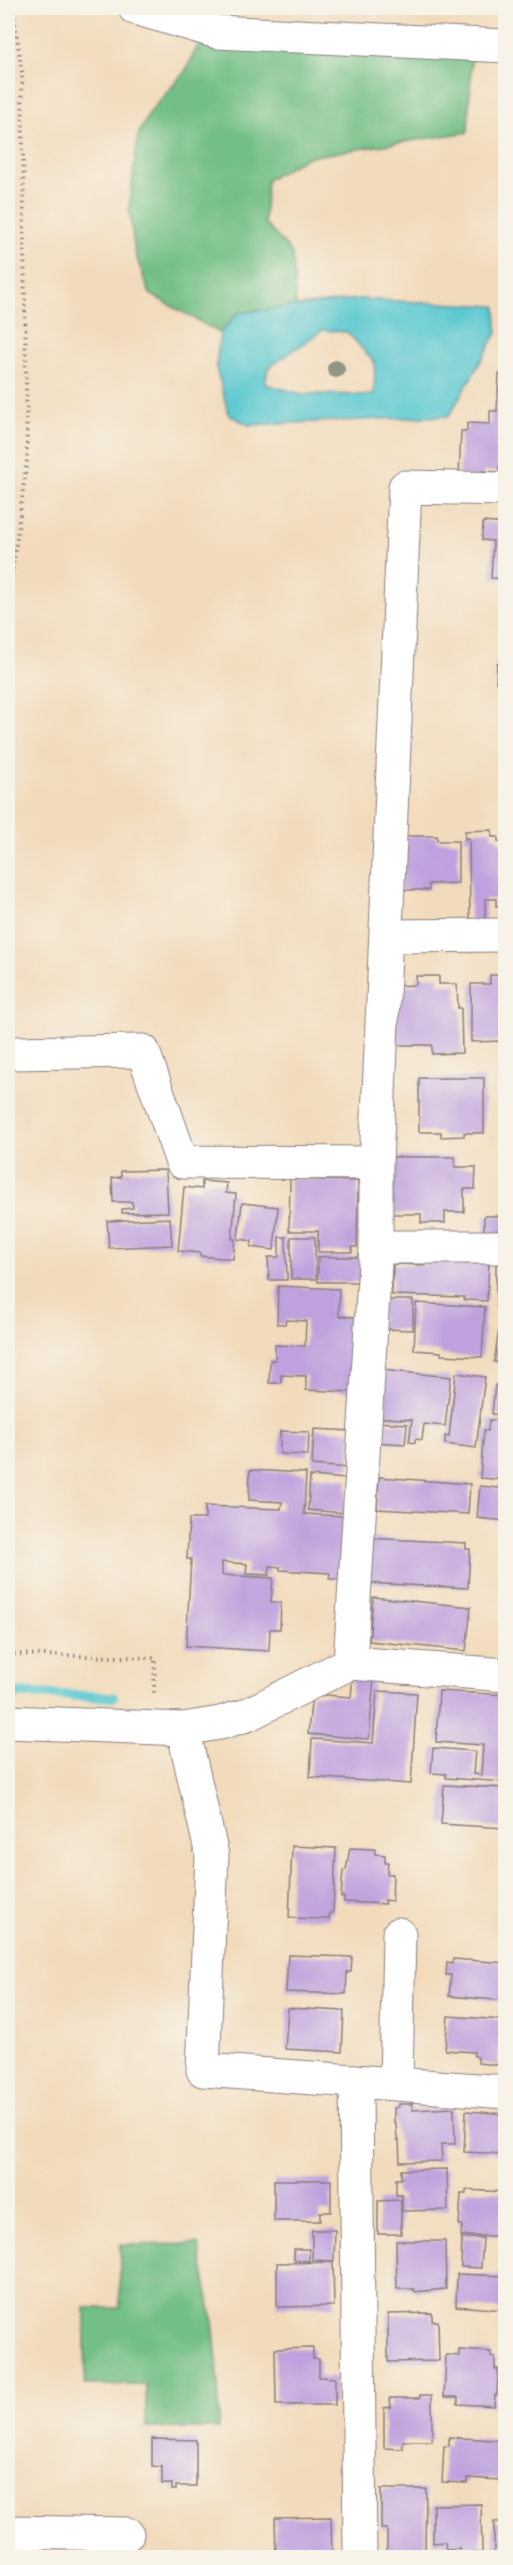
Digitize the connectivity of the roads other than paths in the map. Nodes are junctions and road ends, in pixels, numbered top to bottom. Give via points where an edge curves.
1 (135, 8) edge
2 (506, 46) edge
3 (506, 489) edge
4 (506, 935) edge
5 (386, 936) junction
6 (8, 1053) edge
7 (376, 1163) junction
8 (376, 1247) junction
9 (506, 1247) edge
10 (350, 1662) junction
11 (506, 1675) edge
12 (8, 1722) edge
13 (169, 1729) junction
14 (399, 1934) dead end
15 (356, 2081) junction
16 (396, 2084) junction
17 (506, 2092) edge
18 (8, 2532) edge
19 (127, 2534) dead end
20 (360, 2558) edge

1 - 2 street via 217,32
3 - 5 street via 405,487
4 - 5 street
5 - 7 street
6 - 7 street via 143,1051 182,1162
7 - 8 street
8 - 9 street
8 - 10 street
10 - 11 street
10 - 13 street via 247,1715 220,1723
12 - 13 street
13 - 15 street via 212,1855 202,2070
14 - 16 street
15 - 16 street
15 - 20 street
16 - 17 street
18 - 19 street

